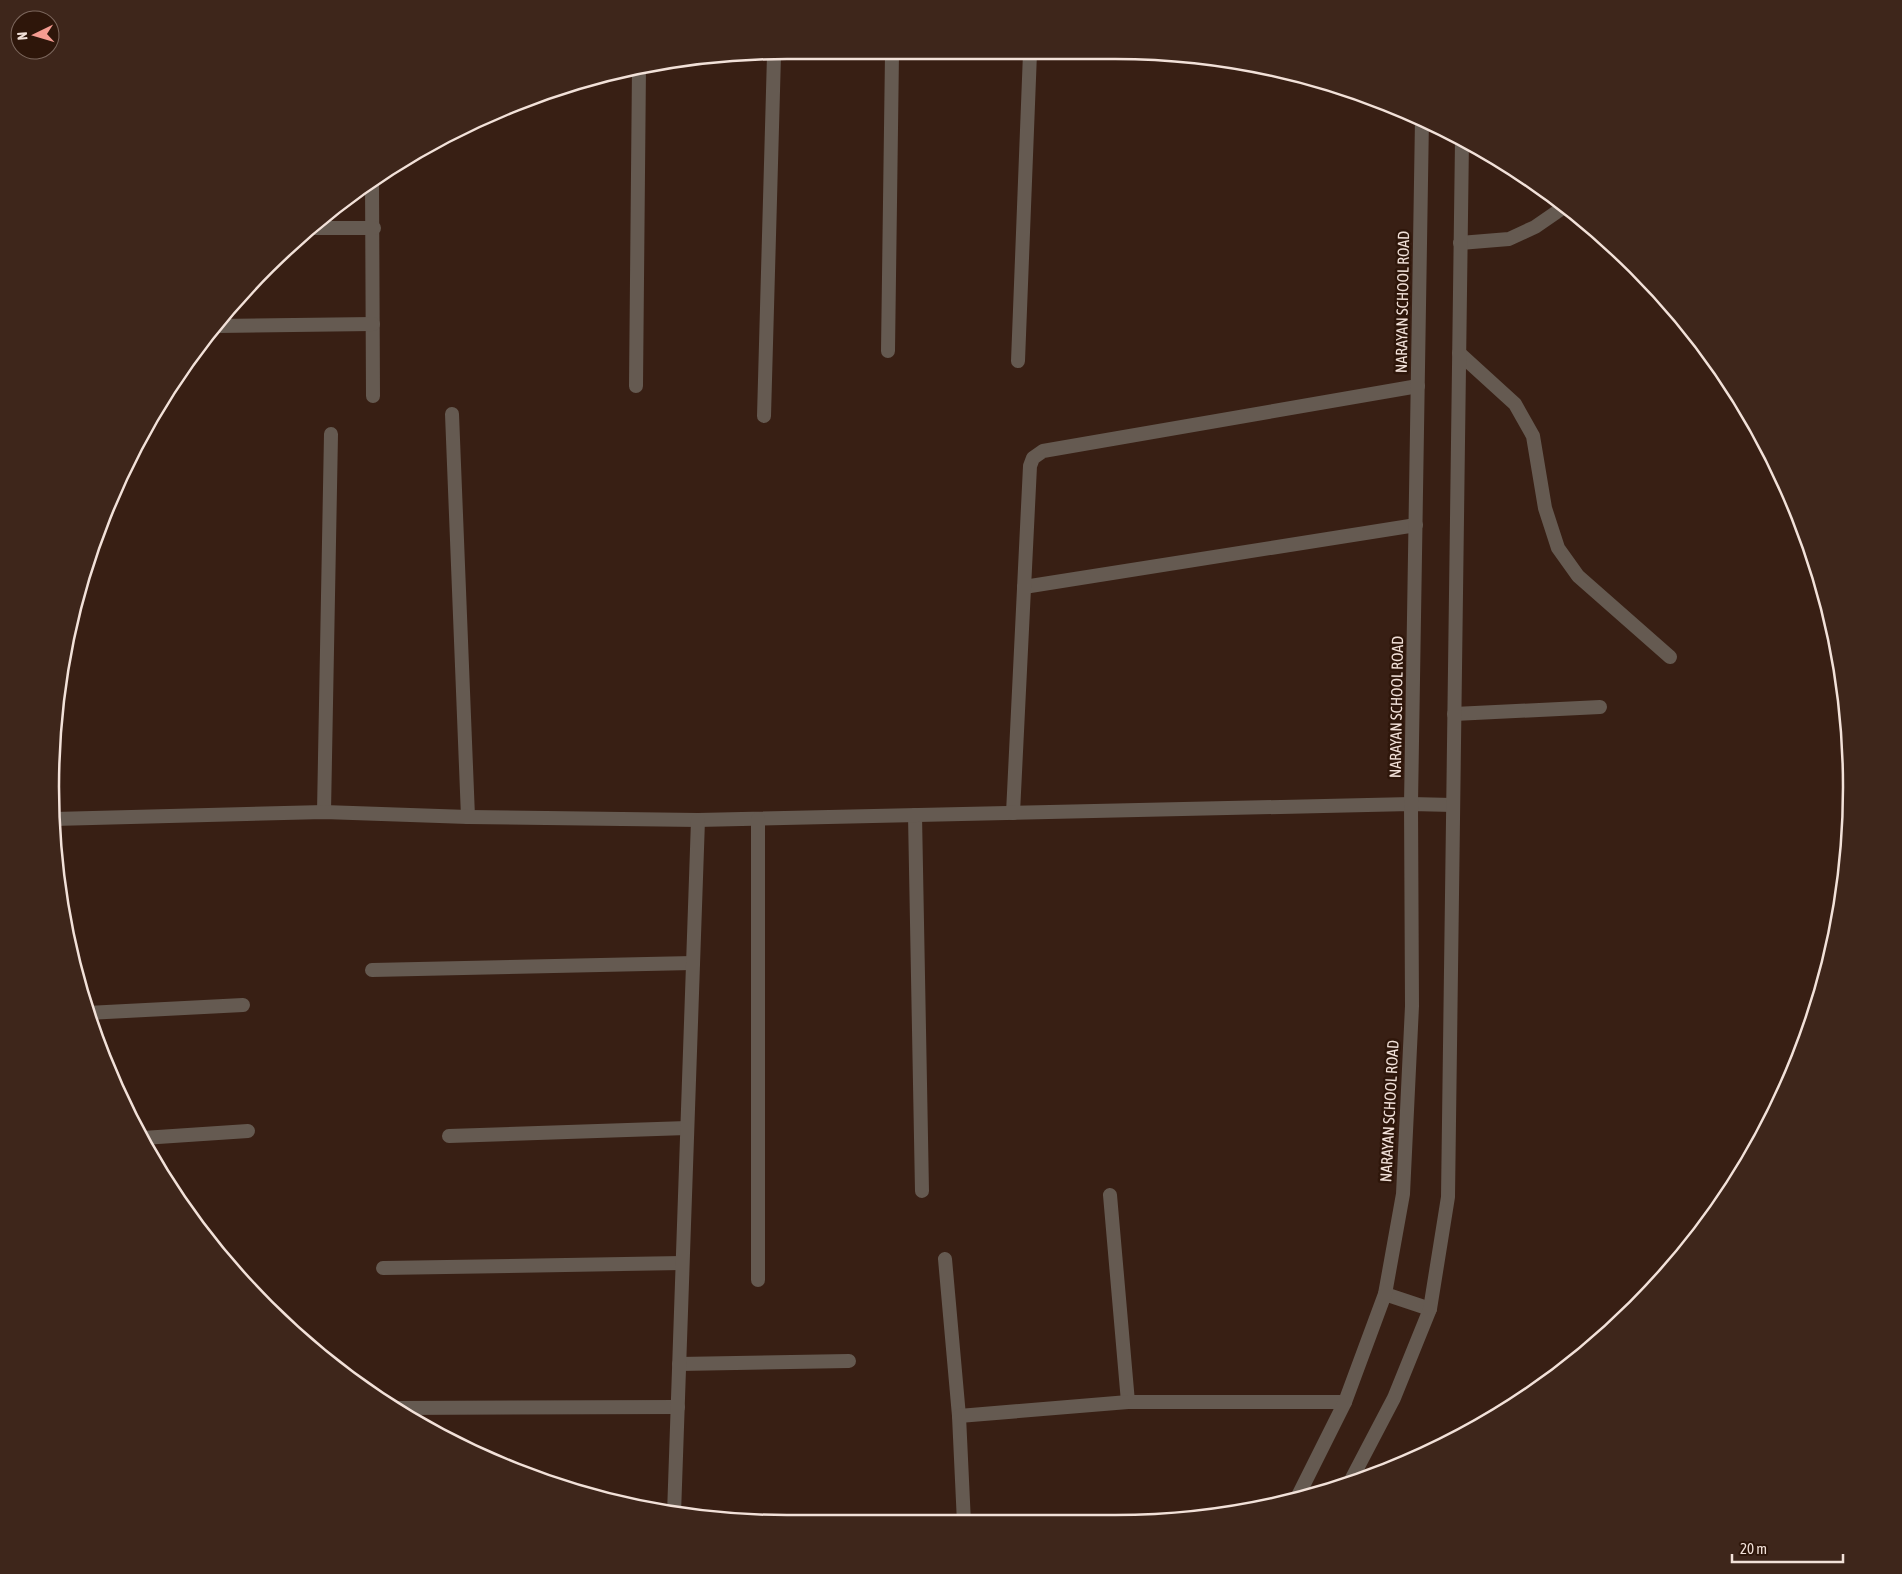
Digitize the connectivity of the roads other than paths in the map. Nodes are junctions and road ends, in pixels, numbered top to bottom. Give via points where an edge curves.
1 (774, 59) edge
2 (892, 59) edge
3 (1030, 59) edge
4 (639, 74) edge
5 (1422, 127) edge
6 (1462, 147) edge
7 (372, 188) edge
8 (1559, 210) edge
9 (321, 228) edge
10 (374, 228) junction
11 (1460, 243) junction
12 (373, 324) junction
13 (224, 326) edge
14 (888, 351) dead end
15 (1459, 353) junction
16 (1018, 361) dead end
17 (636, 386) dead end
18 (1418, 386) junction
19 (374, 396) dead end
20 (452, 414) dead end
21 (764, 416) dead end
22 (331, 434) dead end
23 (1416, 525) junction
24 (1024, 587) junction
25 (1670, 657) dead end
26 (1600, 706) dead end
27 (1454, 714) junction
28 (1412, 804) junction
29 (1453, 805) junction
30 (324, 812) junction
31 (1013, 813) junction
32 (915, 815) junction
33 (468, 817) junction
34 (758, 819) junction
35 (60, 820) edge
36 (698, 820) junction
37 (693, 963) junction
38 (372, 970) dead end
39 (243, 1005) dead end
40 (95, 1013) edge
41 (687, 1128) junction
42 (248, 1130) dead end
43 (449, 1136) dead end
44 (149, 1138) edge
45 (922, 1191) dead end
46 (1110, 1195) dead end
47 (945, 1259) dead end
48 (682, 1263) junction
49 (383, 1268) dead end
50 (758, 1280) dead end
51 (1385, 1294) junction
52 (1430, 1309) junction
53 (849, 1361) dead end
54 (679, 1364) junction
55 (1128, 1402) junction
56 (1345, 1402) junction
57 (678, 1407) junction
58 (407, 1408) edge
59 (959, 1416) junction
60 (1354, 1475) edge
61 (1301, 1491) edge
62 (674, 1506) edge
63 (964, 1515) edge

1 - 21 street
2 - 14 street
3 - 16 street
4 - 17 street
5 - 18 street, NARAYAN SCHOOL ROAD
6 - 11 street
7 - 10 street
8 - 11 street via 1509,239
9 - 10 street
10 - 12 street
11 - 15 street
12 - 13 street
12 - 19 street
15 - 25 street via 1514,404 1533,436 1545,508 1558,548 1578,576
15 - 27 street
18 - 23 street, NARAYAN SCHOOL ROAD
18 - 24 street via 1043,451 1030,466
20 - 33 street
22 - 30 street
23 - 24 street
23 - 28 street, NARAYAN SCHOOL ROAD
24 - 31 street
26 - 27 street
27 - 29 street
28 - 29 street
28 - 31 street
28 - 51 street, NARAYAN SCHOOL ROAD via 1412,1006 1403,1194
29 - 52 street via 1448,1197
30 - 33 street
30 - 35 street
31 - 32 street
32 - 34 street
32 - 45 street
33 - 36 street
34 - 36 street
34 - 50 street
36 - 37 street
37 - 38 street
37 - 41 street
39 - 40 street
41 - 43 street
41 - 48 street
42 - 44 street
46 - 55 street
47 - 59 street
48 - 49 street
48 - 54 street
51 - 52 street
51 - 56 street, NARAYAN SCHOOL ROAD
52 - 60 street via 1394,1398
53 - 54 street
54 - 57 street
55 - 56 street
55 - 59 street
56 - 61 street, NARAYAN SCHOOL ROAD
57 - 58 street
57 - 62 street
59 - 63 street

